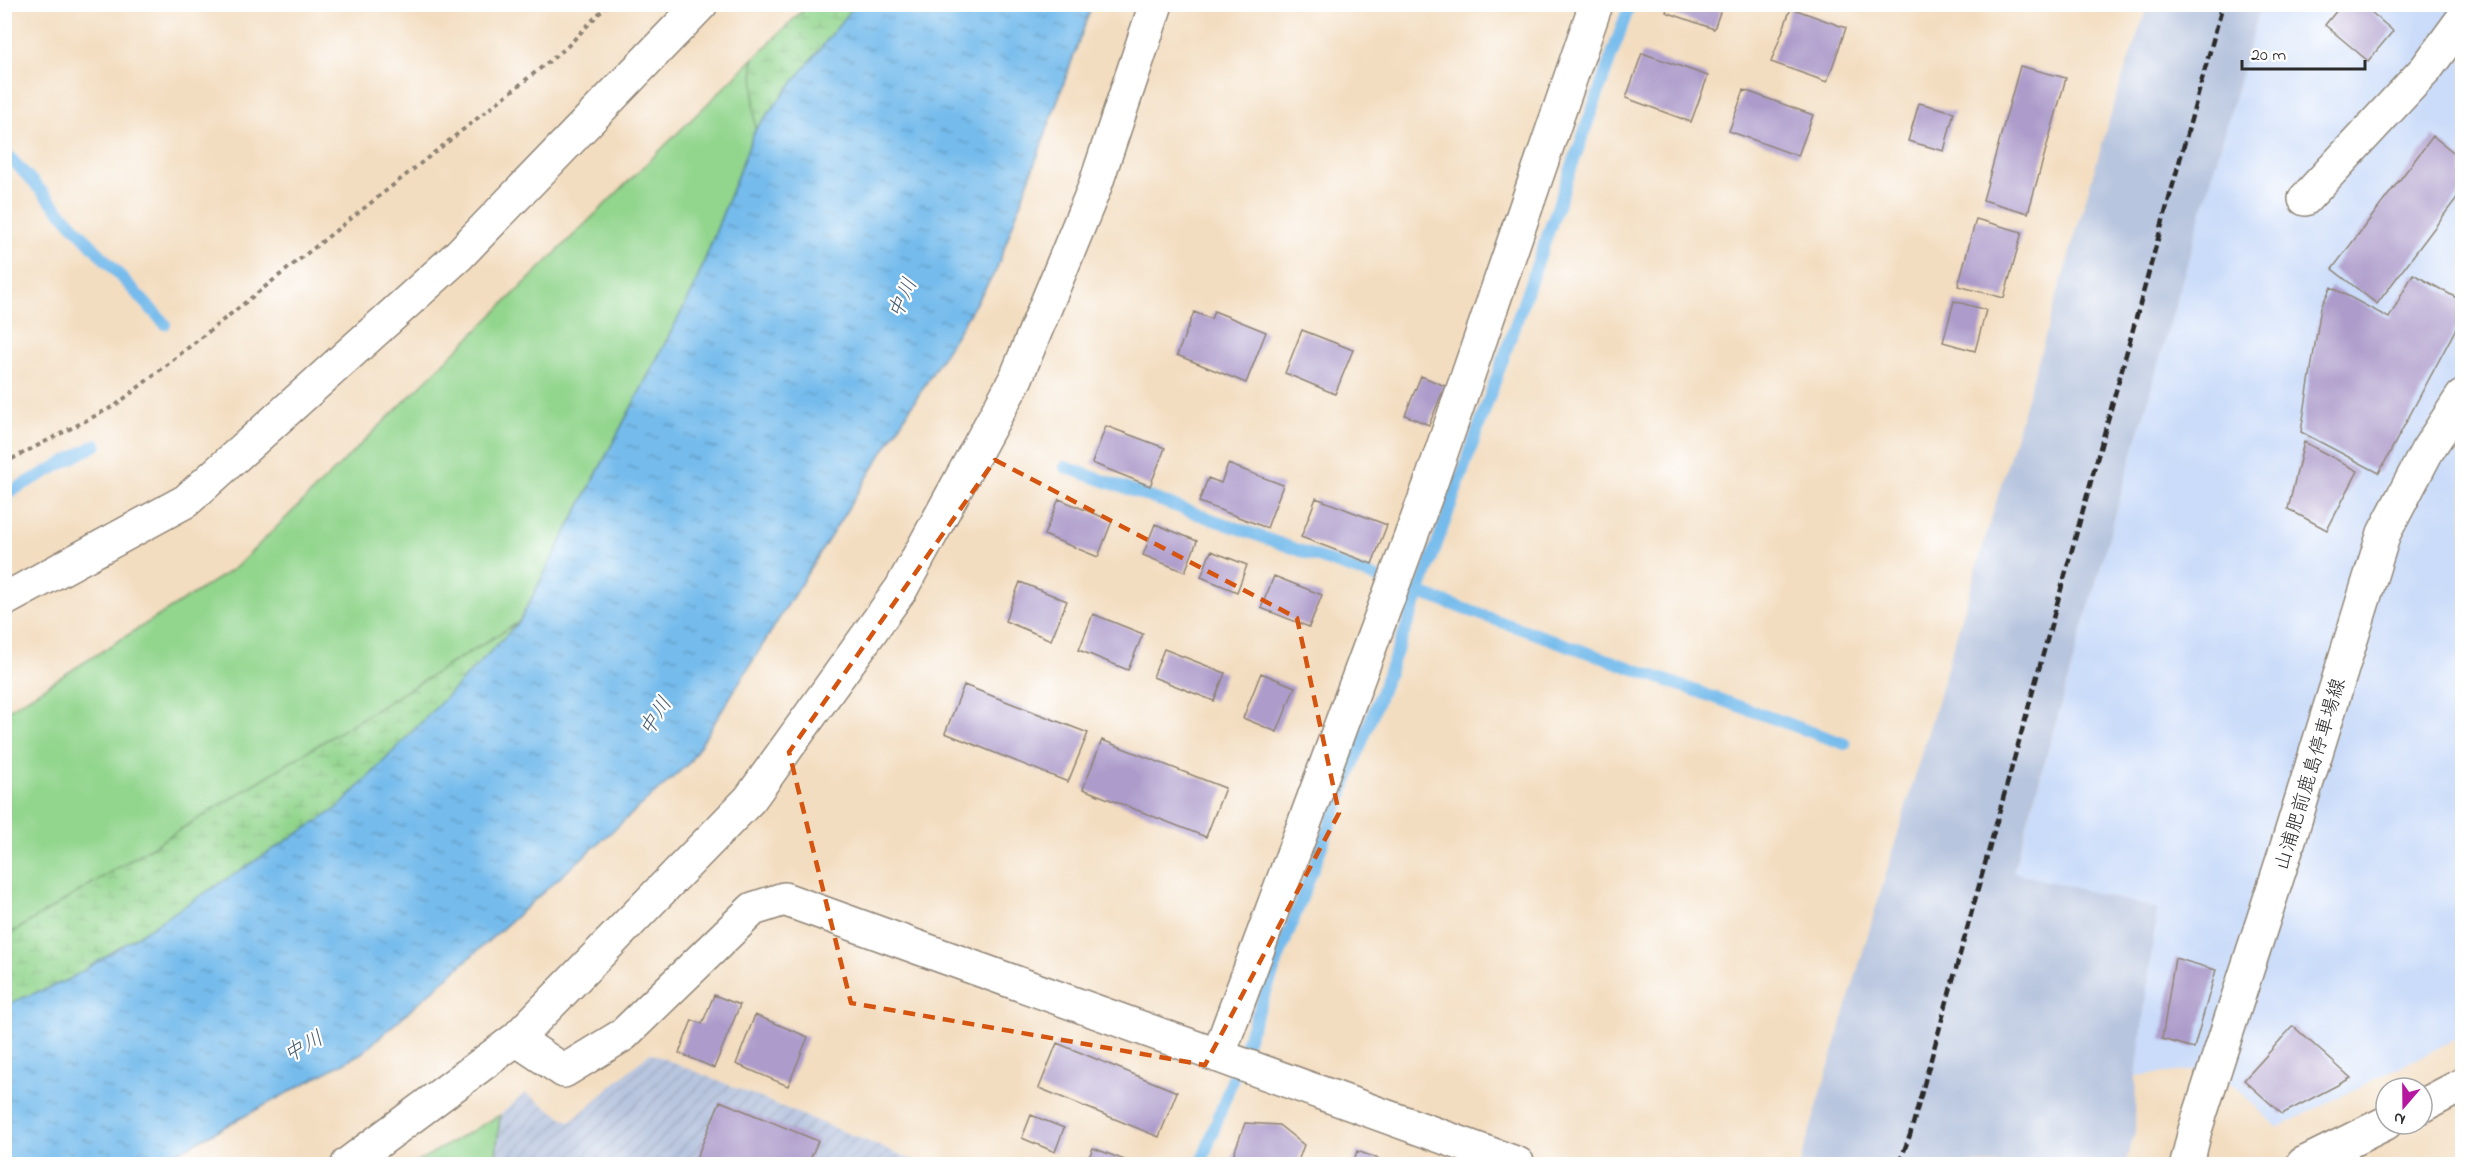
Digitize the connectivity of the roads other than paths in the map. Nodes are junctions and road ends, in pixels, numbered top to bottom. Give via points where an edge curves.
1 (701, 4) edge
2 (1156, 4) edge
3 (1596, 4) edge
4 (2463, 20) edge
5 (2305, 199) dead end
6 (2463, 397) edge
7 (4, 600) edge
8 (516, 1039) junction
9 (1218, 1056) junction
10 (2463, 1086) edge
11 (2434, 1100) edge
12 (2374, 1129) edge
13 (348, 1164) edge
14 (1518, 1164) edge
15 (2187, 1164) edge
16 (2303, 1164) edge

1 - 7 street via 458,256 186,501
2 - 8 street via 1094,189 1016,378 901,589 750,799
3 - 9 street via 1430,485
4 - 5 street via 2426,69
6 - 15 street, 山浦肥前鹿島停車場線 via 2427,451 2384,533
8 - 9 street via 564,1071 623,1035 753,909 784,899
8 - 13 street
9 - 14 street
10 - 11 street
12 - 16 street

